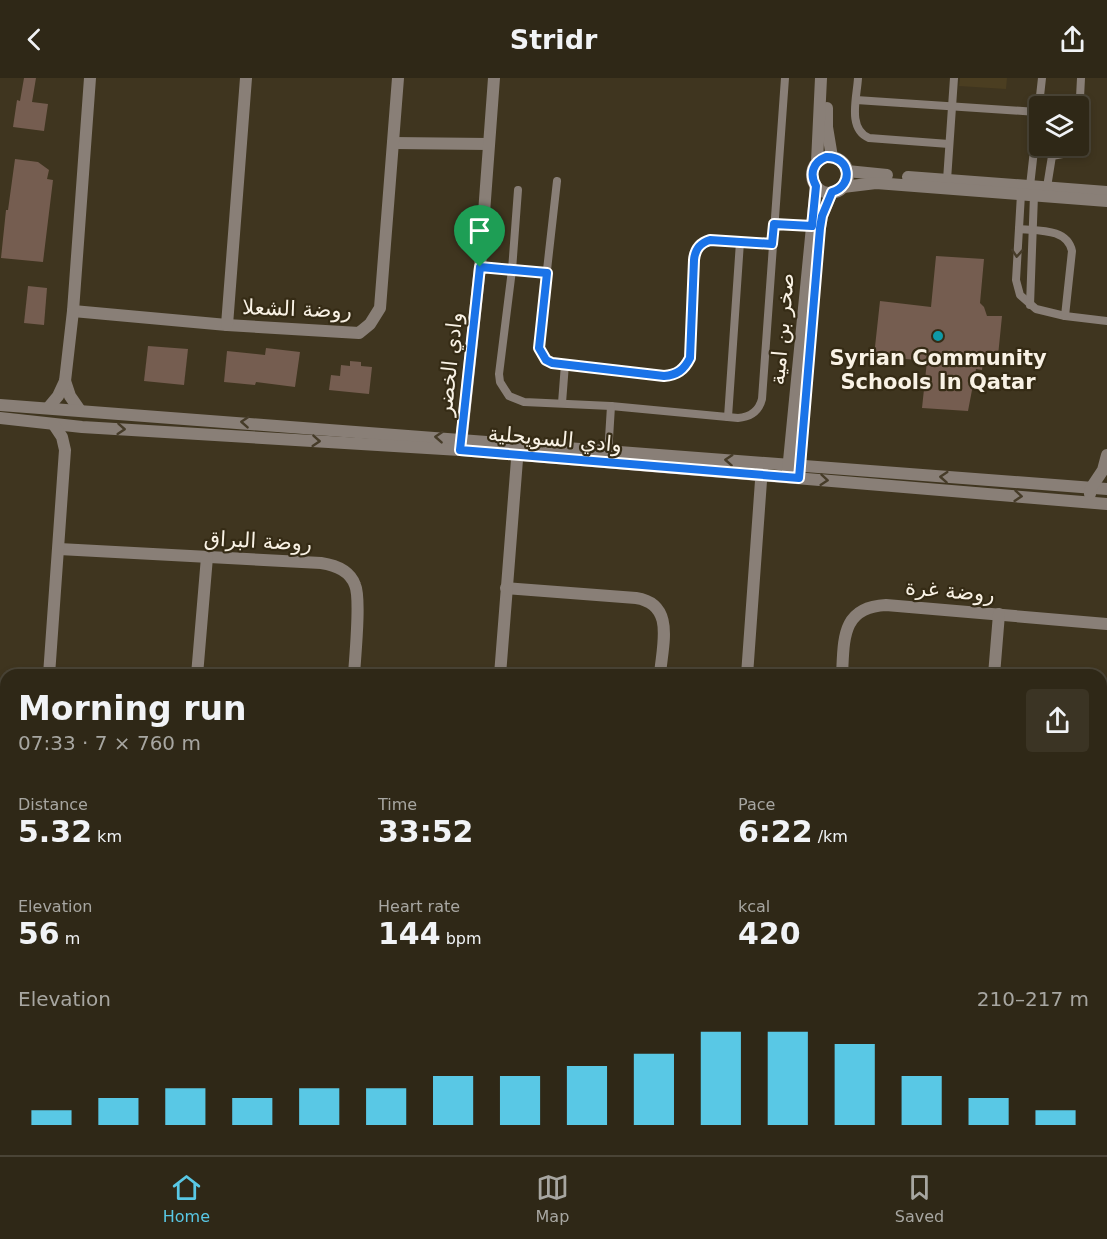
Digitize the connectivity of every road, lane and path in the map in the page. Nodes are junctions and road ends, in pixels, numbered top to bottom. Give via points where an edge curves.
1 (90, 78) edge
2 (246, 78) edge
3 (398, 78) edge
4 (494, 78) edge
5 (785, 78) edge
6 (821, 78) edge
7 (830, 78) edge
8 (858, 78) edge
9 (954, 78) edge
10 (1042, 78) edge
11 (1081, 78) edge
12 (1039, 96) edge
13 (1080, 96) edge
14 (856, 100) junction
15 (952, 106) junction
16 (1029, 111) edge
17 (393, 143) junction
18 (489, 144) junction
19 (949, 144) junction
20 (1032, 156) edge
21 (1052, 156) edge
22 (832, 157) junction
23 (817, 162) junction
24 (847, 171) junction
25 (946, 180) junction
26 (557, 181) dead end
27 (816, 186) junction
28 (1047, 187) junction
29 (518, 190) dead end
30 (837, 190) junction
31 (1028, 192) junction
32 (1107, 192) edge
33 (1107, 201) edge
34 (774, 224) junction
35 (812, 226) junction
36 (1019, 230) junction
37 (1032, 230) junction
38 (740, 242) junction
39 (772, 244) junction
40 (480, 267) junction
41 (512, 270) junction
42 (547, 273) junction
43 (1030, 306) junction
44 (73, 311) junction
45 (1065, 316) junction
46 (1107, 321) edge
47 (227, 325) junction
48 (565, 364) junction
49 (65, 381) junction
50 (562, 403) junction
51 (0, 405) edge
52 (611, 406) junction
53 (48, 408) junction
54 (79, 409) junction
55 (728, 417) junction
56 (0, 418) edge
57 (54, 425) junction
58 (82, 427) junction
59 (461, 445) junction
60 (518, 449) junction
61 (65, 450) junction
62 (1107, 455) edge
63 (608, 456) junction
64 (762, 468) junction
65 (794, 471) junction
66 (1091, 488) junction
67 (1107, 489) edge
68 (1090, 502) junction
69 (1107, 504) edge
70 (59, 549) junction
71 (207, 557) junction
72 (506, 588) junction
73 (999, 614) junction
74 (1107, 624) edge
75 (49, 669) edge
76 (198, 669) edge
77 (354, 669) edge
78 (500, 669) edge
79 (660, 669) edge
80 (747, 669) edge
81 (843, 669) edge
82 (994, 669) edge

1 - 44 street
2 - 47 street
3 - 17 street, روضة الشعلا
4 - 18 street, وادي الخضر
5 - 34 lane
6 - 23 street
7 - 22 street via 826,119
8 - 14 lane
9 - 15 lane
10 - 12 lane
11 - 13 lane
14 - 15 lane
14 - 19 lane via 855,123 864,136
15 - 16 lane
15 - 19 lane
17 - 18 street
17 - 47 street, روضة الشعلا via 380,308 370,324 359,333
18 - 40 street, وادي الخضر
19 - 25 lane
20 - 31 lane
21 - 28 lane
22 - 23 street
22 - 24 street via 842,162
23 - 27 street via 812,177
24 - 25 street
24 - 30 street via 846,182
25 - 31 street
26 - 42 lane
27 - 30 street via 823,191
27 - 35 street, صخر بن امية
28 - 31 street
28 - 32 street
29 - 41 lane
30 - 31 street via 876,183
30 - 65 street, صخر بن امية via 822,216 818,239
31 - 33 street
31 - 36 lane
31 - 37 lane
34 - 35 lane
34 - 39 lane
35 - 65 street, صخر بن امية
36 - 37 lane
36 -> 43 lane via 1016,280 1020,295
37 - 43 lane
37 - 45 lane via 1060,234 1071,246
38 - 39 lane
38 - 48 lane via 710,240 697,249 690,358 680,372 664,376
38 - 55 lane
39 - 55 lane via 762,399 749,416
40 - 41 lane
40 - 59 street, وادي الخضر
41 - 42 lane
41 - 50 lane via 500,382 516,400
42 - 48 lane via 539,348 546,360
43 - 45 lane
44 - 47 street, روضة الشعلا
44 - 49 street
45 - 46 lane
48 - 50 lane
49 - 53 street
49 - 54 street
50 - 52 lane
51 - 53 street, وادي السويحلية
52 - 55 lane
52 - 63 lane
53 - 54 street, وادي السويحلية
59 -> 54 street, وادي السويحلية
56 - 57 street, وادي السويحلية
57 - 58 street, وادي السويحلية
57 - 61 street
58 -> 59 street, وادي السويحلية
58 - 61 street
59 - 60 street, وادي السويحلية
60 - 63 street, وادي السويحلية
60 - 72 street
61 - 70 street
62 - 66 street
63 - 64 street, وادي السويحلية
64 - 65 street, وادي السويحلية
64 - 80 street
66 -> 65 street, وادي السويحلية
65 -> 68 street, وادي السويحلية
66 - 67 street, وادي السويحلية
66 - 68 street
68 - 69 street, وادي السويحلية
70 - 71 street, روضة البراق
70 - 75 street
71 - 76 street
71 - 77 street, روضة البراق via 329,564 348,574 357,597
72 - 78 street
72 - 79 street via 649,602 660,611 664,624
73 - 74 street, روضة غرة
73 - 81 street, روضة غرة via 874,605 853,617 847,628
73 - 82 street

